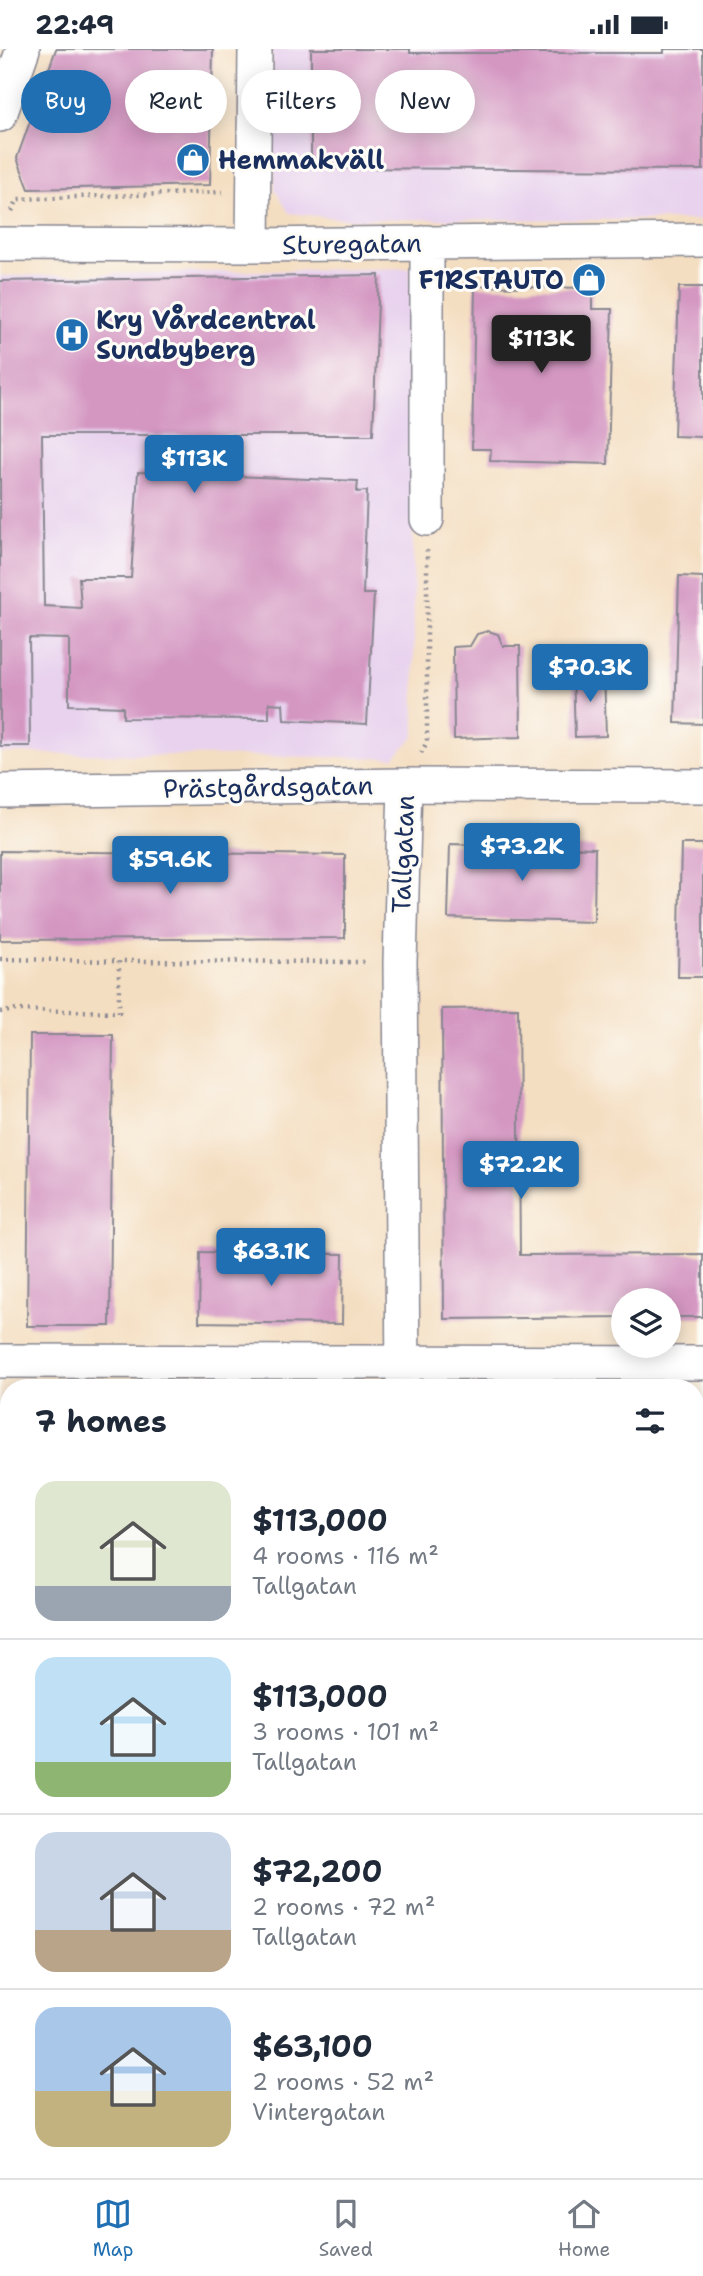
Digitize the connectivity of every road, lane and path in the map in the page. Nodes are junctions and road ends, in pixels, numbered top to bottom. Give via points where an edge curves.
1 (5, 49) edge
2 (23, 49) edge
3 (255, 49) edge
4 (0, 62) edge
5 (0, 115) edge
6 (231, 192) dead end
7 (18, 199) dead end
8 (703, 240) edge
9 (427, 242) junction
10 (0, 244) edge
11 (253, 245) junction
12 (427, 519) joint
13 (405, 785) junction
14 (703, 786) edge
15 (0, 790) edge
16 (0, 959) edge
17 (119, 961) junction
18 (400, 962) junction
19 (0, 1012) edge
20 (0, 1361) edge
21 (703, 1363) edge
22 (403, 1376) edge

1 - 4 street
2 - 5 street
3 - 11 street
6 - 7 path
8 - 9 street, Sturegatan
9 - 11 street, Sturegatan
9 - 12 street
10 - 11 street, Sturegatan
12 - 13 path, Tallgatan via 427,742
13 - 14 street, Prästgårdsgatan
13 - 15 street, Prästgårdsgatan
13 - 18 street, Tallgatan
16 - 17 path
17 - 18 path
17 - 19 path via 119,1012
18 - 22 street, Tallgatan
20 - 22 street
21 - 22 street

